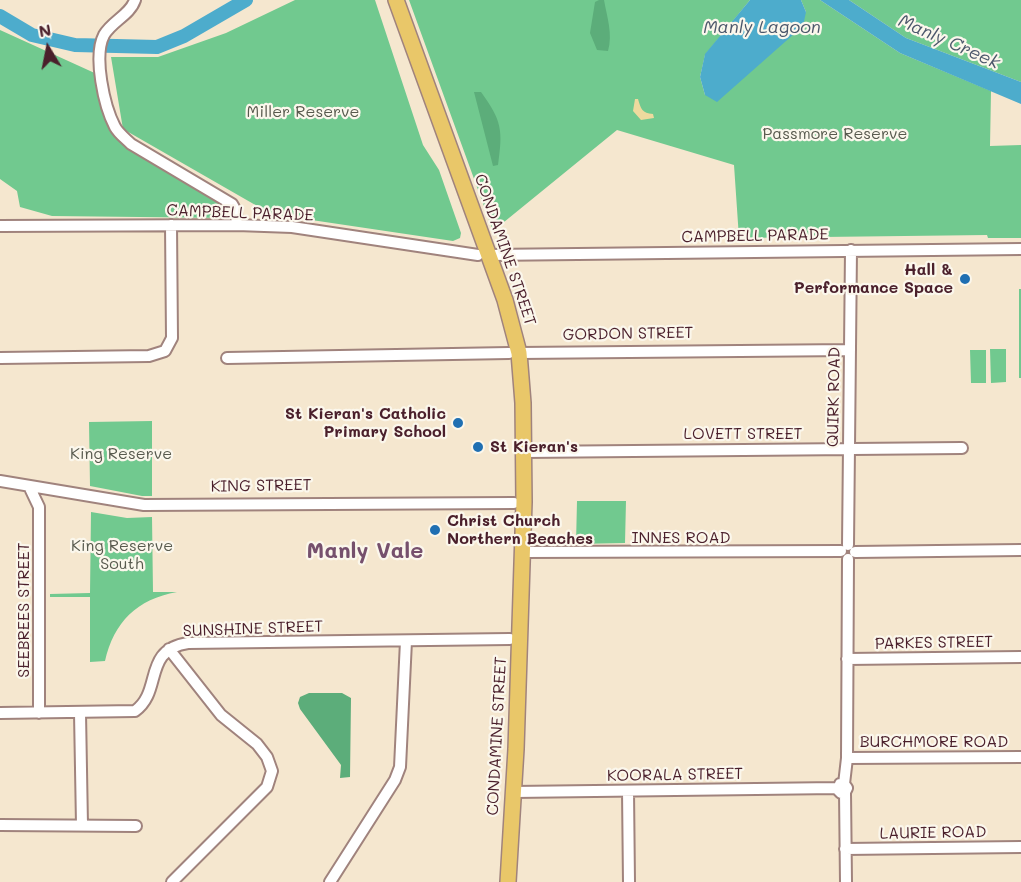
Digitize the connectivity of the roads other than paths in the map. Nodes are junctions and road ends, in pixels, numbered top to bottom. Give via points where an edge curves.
1 (135, 0) edge
2 (387, 0) edge
3 (396, 0) edge
4 (171, 225) junction
5 (237, 225) junction
6 (0, 226) edge
7 (1021, 249) edge
8 (851, 250) junction
9 (483, 255) junction
10 (850, 350) junction
11 (514, 353) junction
12 (0, 358) edge
13 (227, 358) dead end
14 (848, 448) junction
15 (962, 448) dead end
16 (524, 452) junction
17 (0, 481) edge
18 (29, 486) junction
19 (50, 489) junction
20 (519, 503) junction
21 (39, 507) junction
22 (1021, 550) edge
23 (522, 552) junction
24 (848, 552) junction
25 (510, 639) junction
26 (406, 641) junction
27 (169, 649) junction
28 (1021, 657) edge
29 (847, 659) junction
30 (0, 713) edge
31 (39, 713) junction
32 (80, 713) junction
33 (1021, 757) edge
34 (846, 758) junction
35 (842, 788) junction
36 (628, 791) junction
37 (514, 792) junction
38 (0, 825) edge
39 (82, 825) junction
40 (136, 826) dead end
41 (1021, 847) edge
42 (845, 849) junction
43 (172, 882) edge
44 (330, 882) edge
45 (498, 882) edge
46 (508, 882) edge
47 (629, 882) edge
48 (846, 882) edge

1 - 5 street via 101,42 101,79 112,119 122,136 229,201 236,211
2 - 9 highway, CONDAMINE STREET
3 - 9 highway, CONDAMINE STREET
4 - 5 street, CAMPBELL PARADE
4 - 6 street, CAMPBELL PARADE
4 - 12 street via 172,338 165,351 149,356
5 - 9 street, CAMPBELL PARADE via 292,227
7 - 8 street, CAMPBELL PARADE
8 - 9 street, CAMPBELL PARADE
8 - 10 street, QUIRK ROAD
9 - 11 highway, CONDAMINE STREET via 505,300
10 - 11 street, GORDON STREET
10 - 14 street, QUIRK ROAD
11 - 13 street, GORDON STREET
11 - 16 highway, CONDAMINE STREET via 523,403
11 - 20 highway, CONDAMINE STREET
14 - 15 street, LOVETT STREET
14 - 16 street, LOVETT STREET
14 - 24 street, QUIRK ROAD
16 - 20 highway, CONDAMINE STREET
17 - 18 street, KING STREET
18 - 19 street, KING STREET
18 - 21 street, SEEBREES STREET
19 - 20 street, KING STREET via 144,505
19 - 21 street
20 - 23 highway, CONDAMINE STREET
20 - 25 highway, CONDAMINE STREET
21 - 31 street, SEEBREES STREET
22 - 24 street, INNES ROAD
23 - 24 street, INNES ROAD
23 - 37 highway, CONDAMINE STREET
24 - 29 street, QUIRK ROAD
25 - 26 street, SUNSHINE STREET
25 - 45 highway, CONDAMINE STREET
26 - 27 street, SUNSHINE STREET via 188,643
26 - 44 street via 400,767
27 - 32 street, SUNSHINE STREET via 158,662 140,708
27 - 43 street via 221,715 263,751 272,771 267,787
28 - 29 street, PARKES STREET
29 - 34 street, QUIRK ROAD
30 - 31 street, SUNSHINE STREET
31 - 32 street, SUNSHINE STREET
32 - 39 street
33 - 34 street, BURCHMORE ROAD
34 - 35 street, QUIRK ROAD
35 - 36 street, KOORALA STREET
35 - 42 street, QUIRK ROAD
36 - 37 street, KOORALA STREET
36 - 47 street
37 - 46 highway, CONDAMINE STREET
38 - 39 street
39 - 40 street
41 - 42 street, LAURIE ROAD
42 - 48 street, QUIRK ROAD

